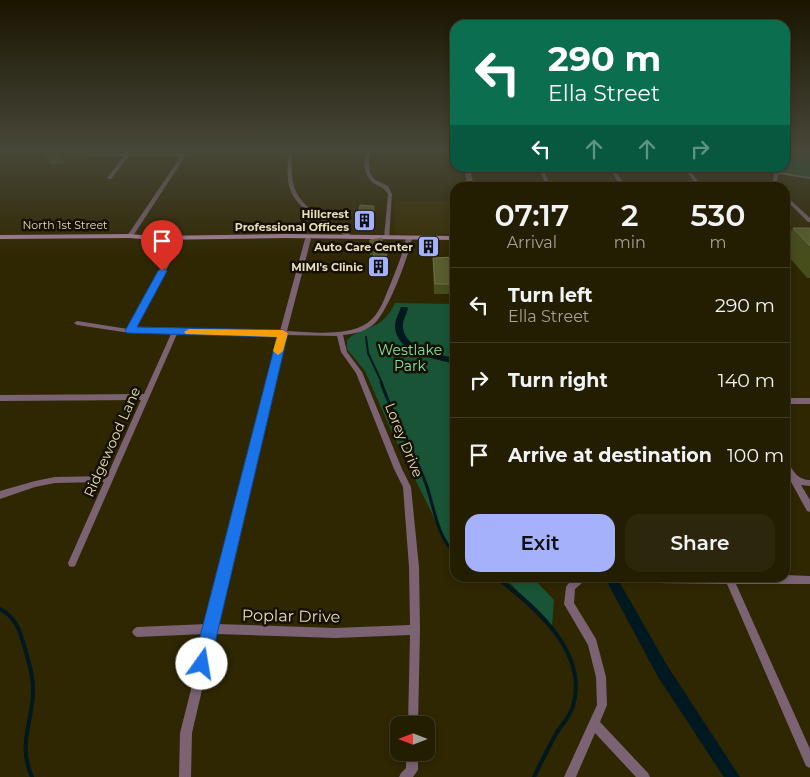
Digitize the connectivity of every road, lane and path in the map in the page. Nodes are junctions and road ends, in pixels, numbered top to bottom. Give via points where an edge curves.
1 (163, 186) edge
2 (292, 186) edge
3 (384, 186) edge
4 (790, 201) edge
5 (810, 221) edge
6 (130, 236) junction
7 (0, 237) edge
8 (181, 237) junction
9 (279, 237) junction
10 (335, 237) junction
11 (790, 237) edge
12 (810, 237) edge
13 (351, 238) junction
14 (387, 238) junction
15 (409, 238) junction
16 (450, 238) edge
17 (308, 239) junction
18 (77, 323) dead end
19 (130, 331) junction
20 (175, 332) junction
21 (283, 333) junction
22 (340, 334) junction
23 (145, 397) junction
24 (0, 398) edge
25 (790, 401) edge
26 (810, 401) edge
27 (790, 477) edge
28 (790, 478) edge
29 (109, 479) junction
30 (810, 483) edge
31 (0, 495) edge
32 (810, 508) edge
33 (72, 563) dead end
34 (790, 580) edge
35 (810, 580) edge
36 (577, 582) edge
37 (731, 582) edge
38 (210, 629) junction
39 (415, 630) junction
40 (137, 632) dead end
41 (413, 716) edge
42 (595, 725) junction
43 (412, 761) edge
44 (810, 762) edge
45 (185, 777) edge
46 (405, 777) edge
47 (570, 777) edge
48 (644, 777) edge

1 - 6 street
2 - 13 street via 296,198 308,210 343,229
3 - 14 street via 390,194
4 - 5 street
6 - 7 main road, North 1st Street
6 - 8 main road, North 1st Street
8 - 9 main road, North 1st Street
8 - 19 street
9 - 10 main road, North 1st Street
9 - 17 main road, North 1st Street
10 - 13 main road, North 1st Street
10 - 17 main road, North 1st Street
11 - 12 main road
13 - 14 main road, North 1st Street
14 - 15 main road, North 1st Street
15 - 16 main road, North 1st Street
15 - 22 street via 381,314 362,329
17 - 21 street
18 - 19 street
19 - 20 street
20 - 21 street
20 - 23 street, Ridgewood Lane
21 - 22 street
21 - 38 street
22 - 39 street, Lorey Drive via 344,352 359,372 407,487 414,567
23 - 24 street
23 - 29 street, Ridgewood Lane
25 - 26 street
27 - 30 street
28 - 32 street
29 - 31 street via 55,480
29 - 33 street, Ridgewood Lane
34 - 35 street
36 - 42 street via 571,587 568,604 592,643 601,678 602,705
37 - 44 street
38 - 39 street, Poplar Drive via 335,633
38 - 40 street, Poplar Drive
38 - 45 street via 186,733
39 - 41 street, Lorey Drive
42 - 47 street
42 - 48 street
43 - 46 street via 412,770

